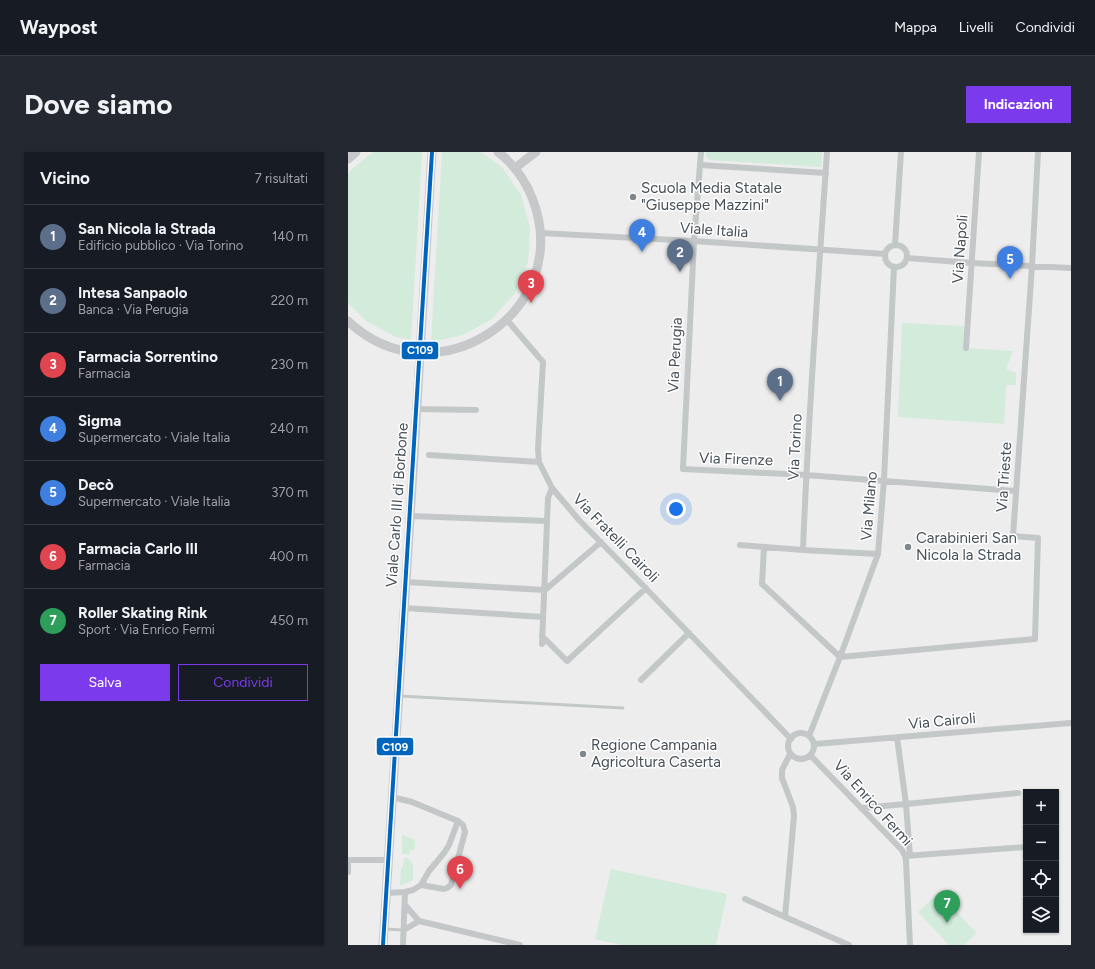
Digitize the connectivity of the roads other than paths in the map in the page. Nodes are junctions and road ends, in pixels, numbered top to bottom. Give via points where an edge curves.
1 (356, 152) edge
2 (432, 152) edge
3 (498, 152) edge
4 (536, 152) edge
5 (701, 152) edge
6 (827, 152) edge
7 (901, 152) edge
8 (979, 152) edge
9 (1038, 152) edge
10 (348, 159) edge
11 (700, 165) junction
12 (516, 168) junction
13 (826, 173) junction
14 (540, 233) junction
15 (694, 241) junction
16 (895, 245) junction
17 (820, 250) junction
18 (885, 254) junction
19 (907, 258) junction
20 (972, 263) junction
21 (1032, 266) junction
22 (894, 267) junction
23 (1071, 268) edge
24 (507, 320) junction
25 (348, 321) edge
26 (966, 348) dead end
27 (420, 352) junction
28 (416, 409) junction
29 (476, 410) dead end
30 (429, 455) dead end
31 (539, 462) junction
32 (683, 469) joint
33 (806, 475) junction
34 (884, 480) junction
35 (552, 488) junction
36 (1015, 491) junction
37 (410, 516) junction
38 (547, 521) junction
39 (601, 542) junction
40 (740, 545) dead end
41 (764, 547) junction
42 (803, 550) junction
43 (878, 554) junction
44 (406, 582) junction
45 (646, 588) junction
46 (545, 590) junction
47 (404, 608) junction
48 (543, 616) junction
49 (689, 633) junction
50 (542, 636) junction
51 (542, 644) dead end
52 (840, 657) junction
53 (641, 680) dead end
54 (398, 696) junction
55 (623, 708) dead end
56 (1071, 723) edge
57 (809, 736) junction
58 (897, 738) junction
59 (791, 739) junction
60 (814, 744) junction
61 (790, 754) junction
62 (811, 756) junction
63 (1018, 793) dead end
64 (392, 797) junction
65 (906, 804) junction
66 (861, 808) junction
67 (458, 821) junction
68 (1023, 847) edge
69 (908, 856) junction
70 (348, 860) edge
71 (388, 860) junction
72 (348, 872) edge
73 (421, 885) junction
74 (386, 892) junction
75 (405, 892) junction
76 (745, 899) dead end
77 (405, 906) junction
78 (785, 917) junction
79 (419, 921) junction
80 (383, 929) junction
81 (404, 930) junction
82 (383, 945) edge
83 (403, 945) edge
84 (520, 945) edge
85 (849, 945) edge
86 (910, 945) edge

1 - 10 main road
2 - 27 main road, Viale Carlo III di Borbone
3 - 12 main road
4 - 12 main road
5 - 11 street, Via Perugia
6 - 13 street, Via Torino
7 - 16 street
8 - 20 street, Via Napoli
9 - 21 street, Via Trieste
11 - 13 street
11 - 15 street, Via Perugia
12 - 14 main road via 529,190 537,211
13 - 17 street, Via Torino
14 - 15 street, Viale Italia
14 - 24 main road via 540,252 534,277 519,306
15 - 17 street, Viale Italia
15 - 32 street, Via Perugia
16 - 18 street
16 - 19 street via 904,248
17 - 18 street, Viale Italia
17 - 33 street, Via Torino
18 - 22 street via 886,261
19 - 20 street
19 - 22 street via 901,266
20 - 21 street
20 - 26 street, Via Napoli
21 - 23 street
21 - 36 street, Via Trieste
22 - 34 street, Via Milano
24 - 27 main road via 494,331 466,346
24 - 31 street, Via Fratelli Cairoli via 543,362
25 - 27 main road via 364,334 382,343 400,350
27 - 28 main road, Viale Carlo III di Borbone
28 - 29 street
28 - 37 main road, Viale Carlo III di Borbone
30 - 31 street
31 - 35 street, Via Fratelli Cairoli
32 - 33 street, Via Firenze
33 - 34 street, Via Firenze
33 - 42 street, Via Torino
34 - 36 street, Via Firenze
34 - 43 street, Via Milano
35 - 38 street via 548,498
35 - 39 street, Via Fratelli Cairoli
36 - 52 street, Via Trieste via 1013,536 1038,538 1035,639
37 - 38 street
37 - 44 main road, Viale Carlo III di Borbone
38 - 46 street
39 - 45 street, Via Fratelli Cairoli
39 - 46 street
40 - 41 street
41 - 42 street
41 - 52 street via 762,584
42 - 43 street
43 - 52 street, Via Milano
44 - 46 street
44 - 47 main road, Viale Carlo III di Borbone
45 - 49 street, Via Fratelli Cairoli
45 - 50 street via 567,661
46 - 48 street
47 - 48 street
47 - 54 main road, Viale Carlo III di Borbone
48 - 50 street
49 - 53 street
49 - 59 street, Via Fratelli Cairoli
50 - 51 street
52 - 57 street, Via Milano
54 - 55 lane
54 - 64 main road, Viale Carlo III di Borbone
56 - 58 street, Via Cairoli
57 - 59 street via 800,733
57 - 60 street
58 - 60 street, Via Cairoli
58 - 65 street
59 - 61 street via 788,746
60 - 62 street
61 - 62 street via 803,760
61 - 78 street via 782,770 782,778 794,816
62 - 66 street, Via Enrico Fermi
63 - 65 street
64 - 67 street via 412,802
64 - 71 main road, Viale Carlo III di Borbone
65 - 66 street
65 - 69 street
66 - 69 street, Via Enrico Fermi
67 - 73 street via 449,845
67 - 73 street via 463,825 465,832 451,885 444,889
68 - 69 street
69 - 86 street, Via Enrico Fermi
70 - 71 street
70 - 72 street
71 - 74 main road, Viale Carlo III di Borbone
73 - 75 street
74 - 75 street
74 - 80 main road, Viale Carlo III di Borbone
75 - 77 street
76 - 78 street
77 - 79 street
77 - 81 street
78 - 85 street
79 - 81 street
79 - 84 street
80 - 81 lane
80 - 82 main road, Viale Carlo III di Borbone
81 - 83 street

